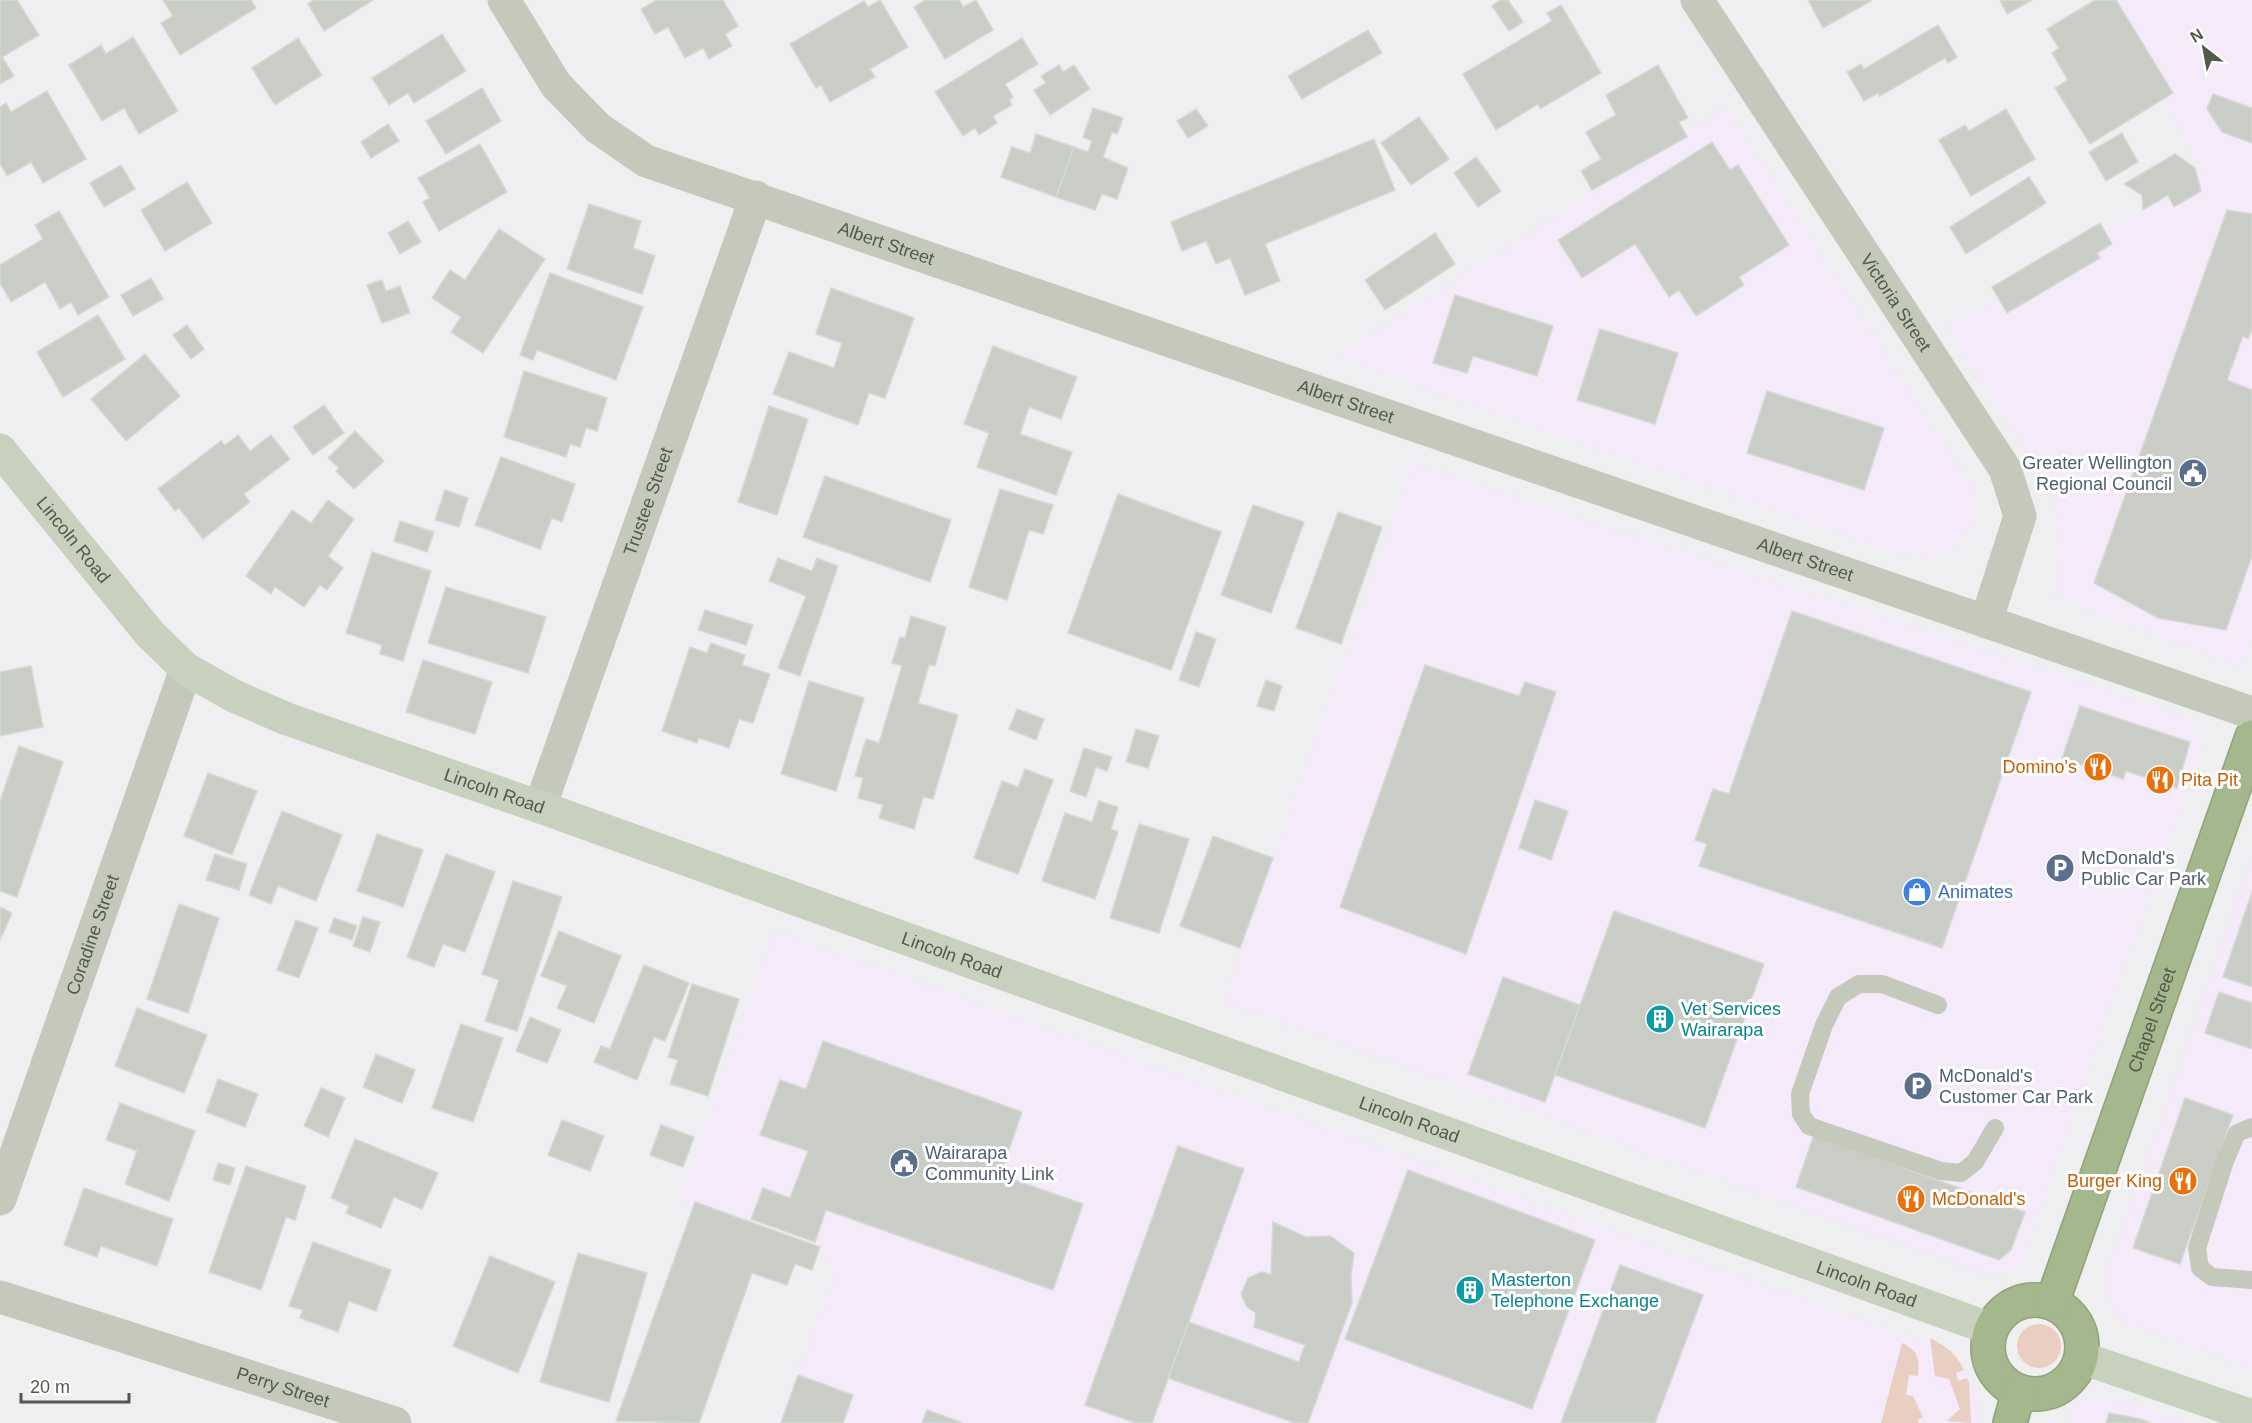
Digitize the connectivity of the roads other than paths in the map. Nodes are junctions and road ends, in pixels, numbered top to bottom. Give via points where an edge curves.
1 (504, 0) edge
2 (1697, 0) edge
3 (756, 197) junction
4 (0, 450) edge
5 (1986, 622) junction
6 (186, 669) junction
7 (2252, 713) edge
8 (2252, 737) edge
9 (540, 807) junction
10 (1938, 1005) dead end
11 (2252, 1127) edge
12 (1995, 1128) dead end
13 (0, 1199) edge
14 (2252, 1280) edge
15 (0, 1297) edge
16 (2052, 1303) junction
17 (1991, 1329) junction
18 (2082, 1358) junction
19 (2019, 1391) junction
20 (2252, 1416) edge
21 (395, 1423) edge
22 (2010, 1423) edge

1 - 3 street, Albert Street via 556,86 598,128 646,161
2 - 5 street, Victoria Street via 2005,469 2020,516
3 - 5 street, Albert Street
3 - 9 street, Trustee Street
4 - 6 street, Lincoln Road via 150,634
5 - 7 street, Albert Street
6 - 9 street, Lincoln Road via 287,719
6 - 13 street, Coradine Street
8 - 16 highway, Chapel Street
9 - 17 street, Lincoln Road
10 - 12 lane via 1882,984 1859,984 1838,997 1800,1094 1801,1114 1809,1125 1941,1171 1961,1173 1975,1162
11 - 14 lane via 2237,1133 2197,1248 2200,1268 2212,1277
15 - 21 street, Perry Street
16 - 17 highway via 2017,1303
16 - 18 highway via 2074,1319 2082,1340
17 - 19 highway via 1988,1351 1995,1373
18 - 19 highway via 2074,1375 2059,1389 2029,1395
18 - 20 street
19 - 22 highway

